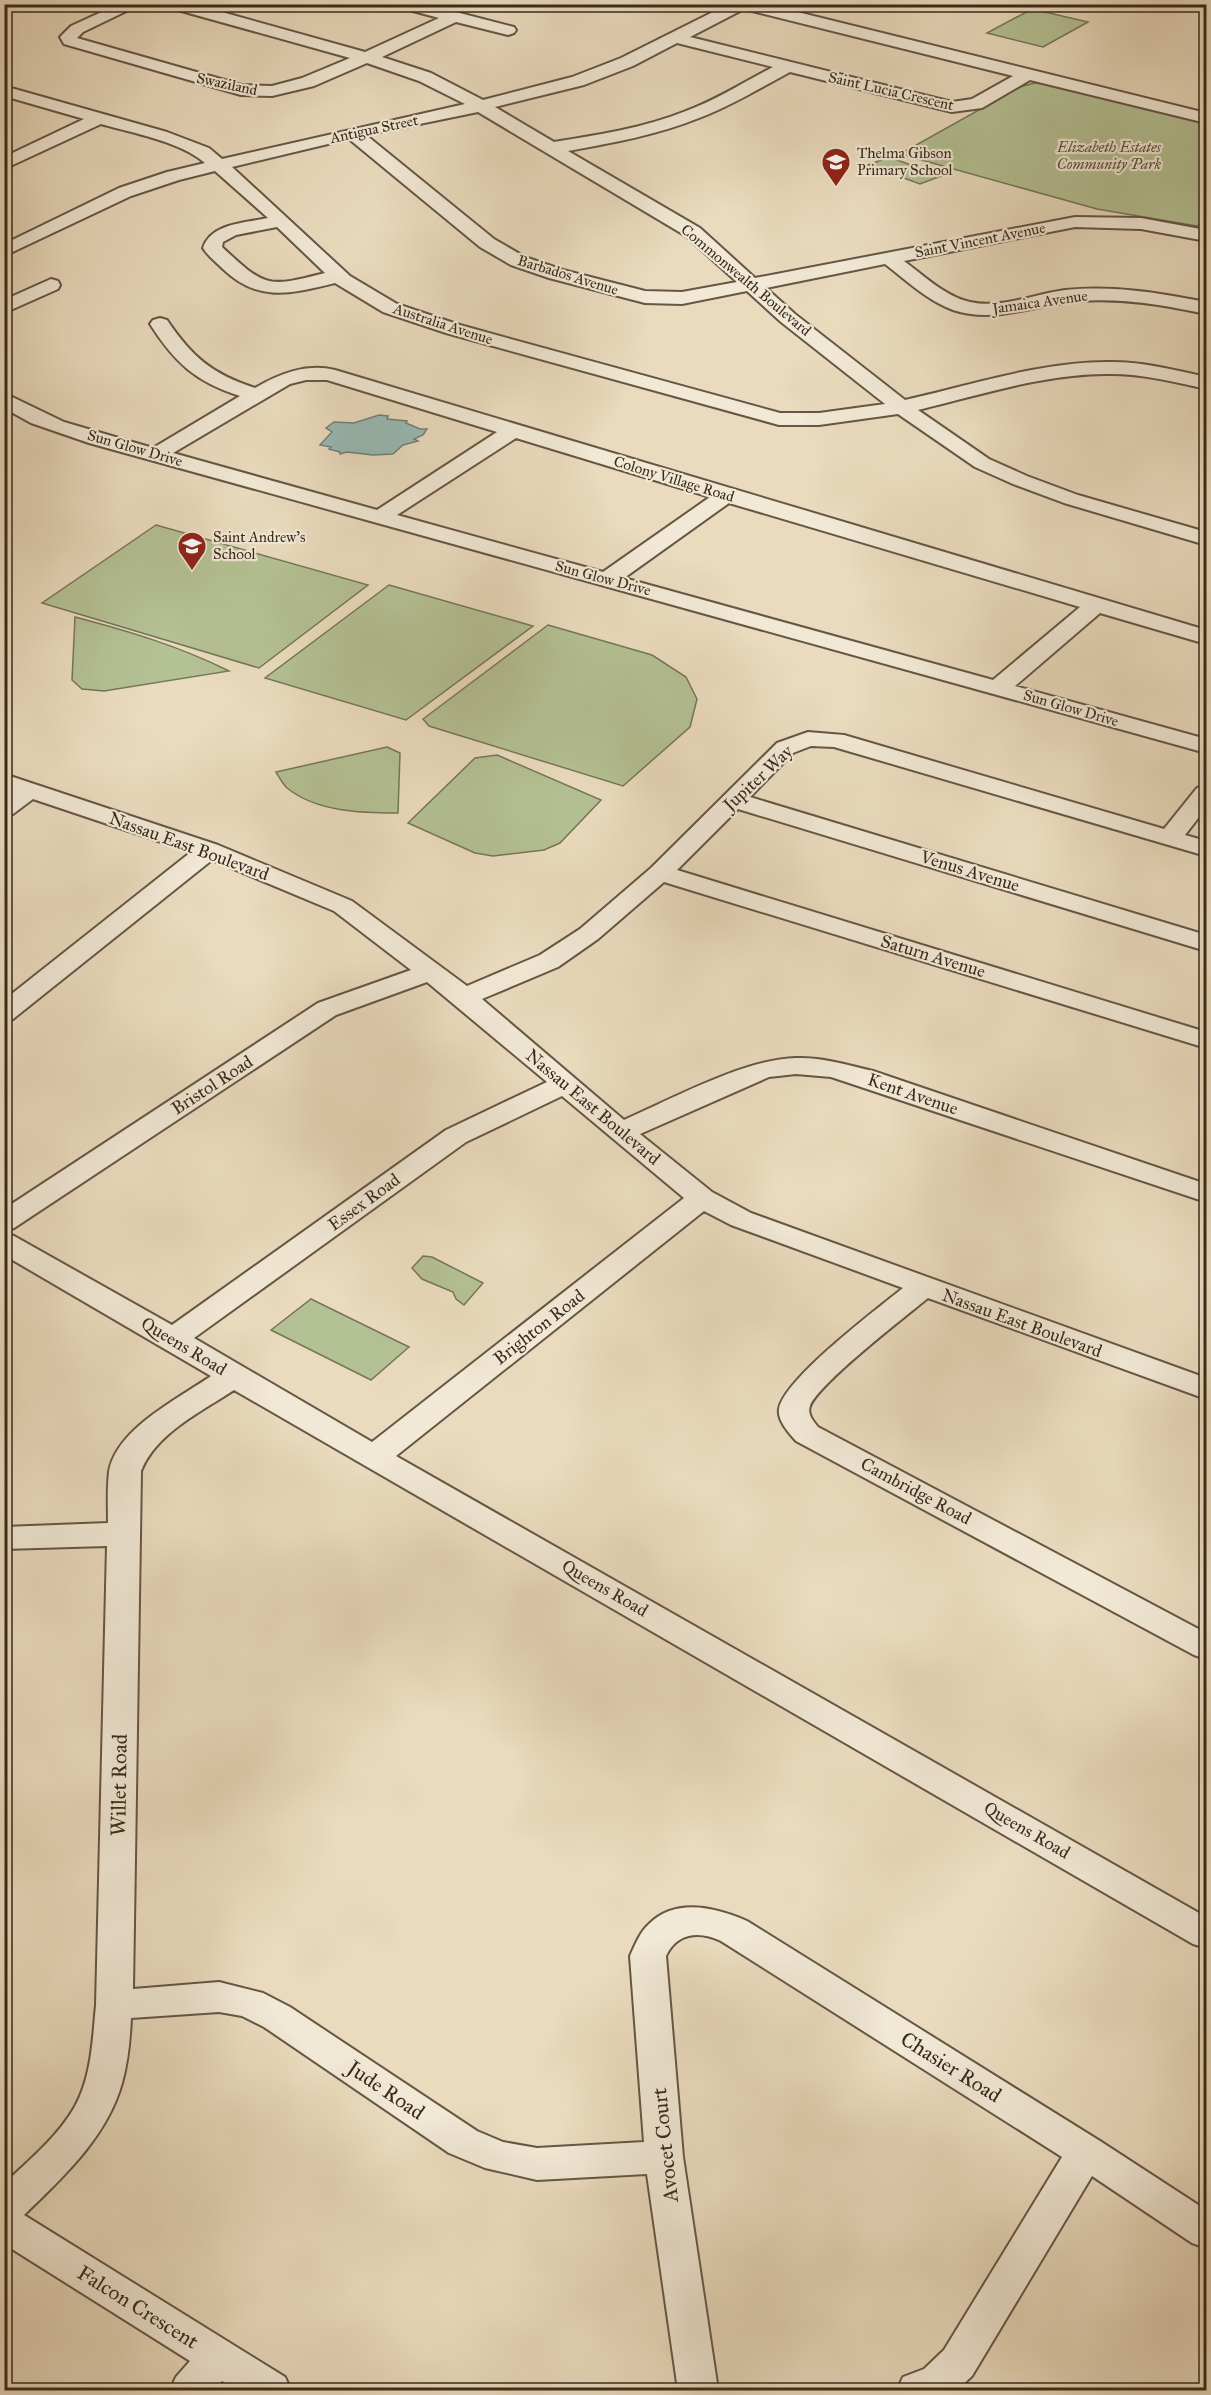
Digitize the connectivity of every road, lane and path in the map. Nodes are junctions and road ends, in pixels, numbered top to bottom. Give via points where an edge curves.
1 (133, 4) edge
2 (173, 4) edge
3 (405, 4) edge
4 (743, 4) edge
5 (453, 17) junction
6 (508, 30) dead end
7 (675, 38) junction
8 (368, 57) junction
9 (786, 67) junction
10 (1028, 74) junction
11 (4, 91) edge
12 (480, 106) junction
13 (100, 118) junction
14 (1206, 118) edge
15 (352, 133) junction
16 (553, 148) junction
17 (4, 164) edge
18 (220, 164) junction
19 (281, 220) junction
20 (1206, 235) edge
21 (4, 251) edge
22 (887, 257) junction
23 (338, 276) junction
24 (51, 285) dead end
25 (754, 285) junction
26 (4, 307) edge
27 (1206, 308) edge
28 (160, 324) dead end
29 (1206, 383) edge
30 (256, 394) junction
31 (4, 399) edge
32 (899, 406) junction
33 (514, 430) junction
34 (154, 454) junction
35 (726, 495) junction
36 (380, 517) junction
37 (1206, 539) edge
38 (608, 579) junction
39 (1097, 604) junction
40 (1206, 637) edge
41 (998, 688) junction
42 (1206, 746) edge
43 (17, 786) edge
44 (1206, 793) edge
45 (733, 800) junction
46 (4, 809) edge
47 (1169, 838) junction
48 (1206, 849) edge
49 (209, 850) junction
50 (660, 873) junction
51 (1206, 943) edge
52 (432, 971) junction
53 (464, 997) junction
54 (4, 1014) edge
55 (1206, 1040) edge
56 (565, 1084) junction
57 (621, 1132) junction
58 (1206, 1193) edge
59 (702, 1198) junction
60 (4, 1222) edge
61 (4, 1242) edge
62 (922, 1287) junction
63 (173, 1339) junction
64 (233, 1377) junction
65 (1206, 1389) edge
66 (375, 1456) junction
67 (124, 1534) junction
68 (4, 1538) edge
69 (1206, 1647) edge
70 (688, 1921) joint
71 (1206, 1934) edge
72 (114, 2005) junction
73 (1086, 2152) junction
74 (664, 2157) junction
75 (4, 2210) edge
76 (4, 2223) edge
77 (1206, 2231) edge
78 (218, 2357) junction
79 (190, 2391) edge
80 (271, 2391) edge
81 (698, 2391) edge
82 (917, 2391) edge

1 - 8 street, Swaziland via 77,29 68,37 70,41 251,92 295,86
2 - 8 street, Commonwealth Boulevard
3 - 5 street
4 - 7 street, Antigua Street
4 - 10 street, Antigua Street
5 - 6 street
5 - 8 street, Swaziland
7 - 9 street, Saint Lucia Crescent
7 - 12 street, Antigua Street via 587,78
8 - 12 street, Commonwealth Boulevard via 425,77
9 - 10 street, Saint Lucia Crescent via 952,107 976,104
9 - 16 street via 690,116
10 - 14 street
11 - 13 street, Australia Avenue
12 - 15 street, Antigua Street
12 - 16 street, Commonwealth Boulevard
13 - 17 street
13 - 18 street, Australia Avenue via 203,152
15 - 18 street, Antigua Street
15 - 25 street, Barbados Avenue via 487,243 518,261 645,297 682,298
16 - 25 street, Commonwealth Boulevard via 693,232
18 - 19 street, Australia Avenue
18 - 21 street, Antigua Street via 125,192
19 - 23 street, Australia Avenue
19 - 23 street via 221,234 212,248 249,280 266,286 287,287
20 - 22 street, Saint Vincent Avenue via 1137,222 1075,222
22 - 25 street, Saint Vincent Avenue
22 - 27 street, Jamaica Avenue via 944,297 969,309 1062,296 1122,293
23 - 32 street, Australia Avenue via 390,308 442,326 779,419 806,421
24 - 26 street
25 - 32 street, Commonwealth Boulevard via 788,318
28 - 30 street via 200,372 224,385
29 - 32 street, Australia Avenue via 1125,369 1082,369
30 - 33 street, Colony Village Road via 293,376 328,374
30 - 34 street, Colony Village Road
31 - 34 street, Sun Glow Drive via 22,412 48,422
32 - 37 street, Commonwealth Boulevard via 982,463 1020,480
33 - 35 street, Colony Village Road
33 - 36 street
34 - 36 street, Sun Glow Drive
35 - 38 street
35 - 39 street, Colony Village Road
36 - 38 street, Sun Glow Drive
38 - 41 street, Sun Glow Drive
39 - 40 street, Colony Village Road
39 - 41 street
41 - 42 street, Sun Glow Drive
43 - 46 street
43 - 49 street, Nassau East Boulevard
44 - 47 street
45 - 47 street, Jupiter Way via 785,748 822,738
45 - 50 street, Jupiter Way
45 - 51 street, Venus Avenue
47 - 48 street, Jupiter Way
49 - 52 street, Nassau East Boulevard via 343,906
49 - 54 street
50 - 53 street, Jupiter Way via 589,934 549,961
50 - 55 street, Saturn Avenue
52 - 53 street, Nassau East Boulevard
52 - 60 street, Bristol Road via 327,1009
53 - 56 street, Nassau East Boulevard
56 - 57 street, Nassau East Boulevard
56 - 63 street, Essex Road via 456,1136
57 - 58 street, Kent Avenue via 763,1070 796,1066 831,1069
57 - 59 street, Nassau East Boulevard
59 - 62 street, Nassau East Boulevard via 741,1219
59 - 66 street, Brighton Road
61 - 63 street, Queens Road
62 - 65 street, Nassau East Boulevard
62 - 69 street, Cambridge Road via 827,1368 798,1398 795,1407 799,1425 807,1434
63 - 64 street, Queens Road
64 - 66 street, Queens Road
64 - 67 street, Willet Road via 153,1430 133,1451 125,1471
66 - 71 street, Queens Road
67 - 68 street
67 - 72 street, Willet Road
70 - 73 street, Chasier Road via 712,1922 734,1931
70 - 74 street, Avocet Court via 661,1933 648,1956
72 - 74 street, Jude Road via 219,1997 250,2003 277,2017 463,2142 499,2157 537,2164
72 - 75 street, Willet Road via 108,2066 93,2108 64,2148
73 - 77 street, Chasier Road
73 - 82 street via 958,2363 938,2382
74 - 81 street, Avocet Court
76 - 78 street, Falcon Crescent
78 - 79 street
78 - 80 street, Falcon Crescent

